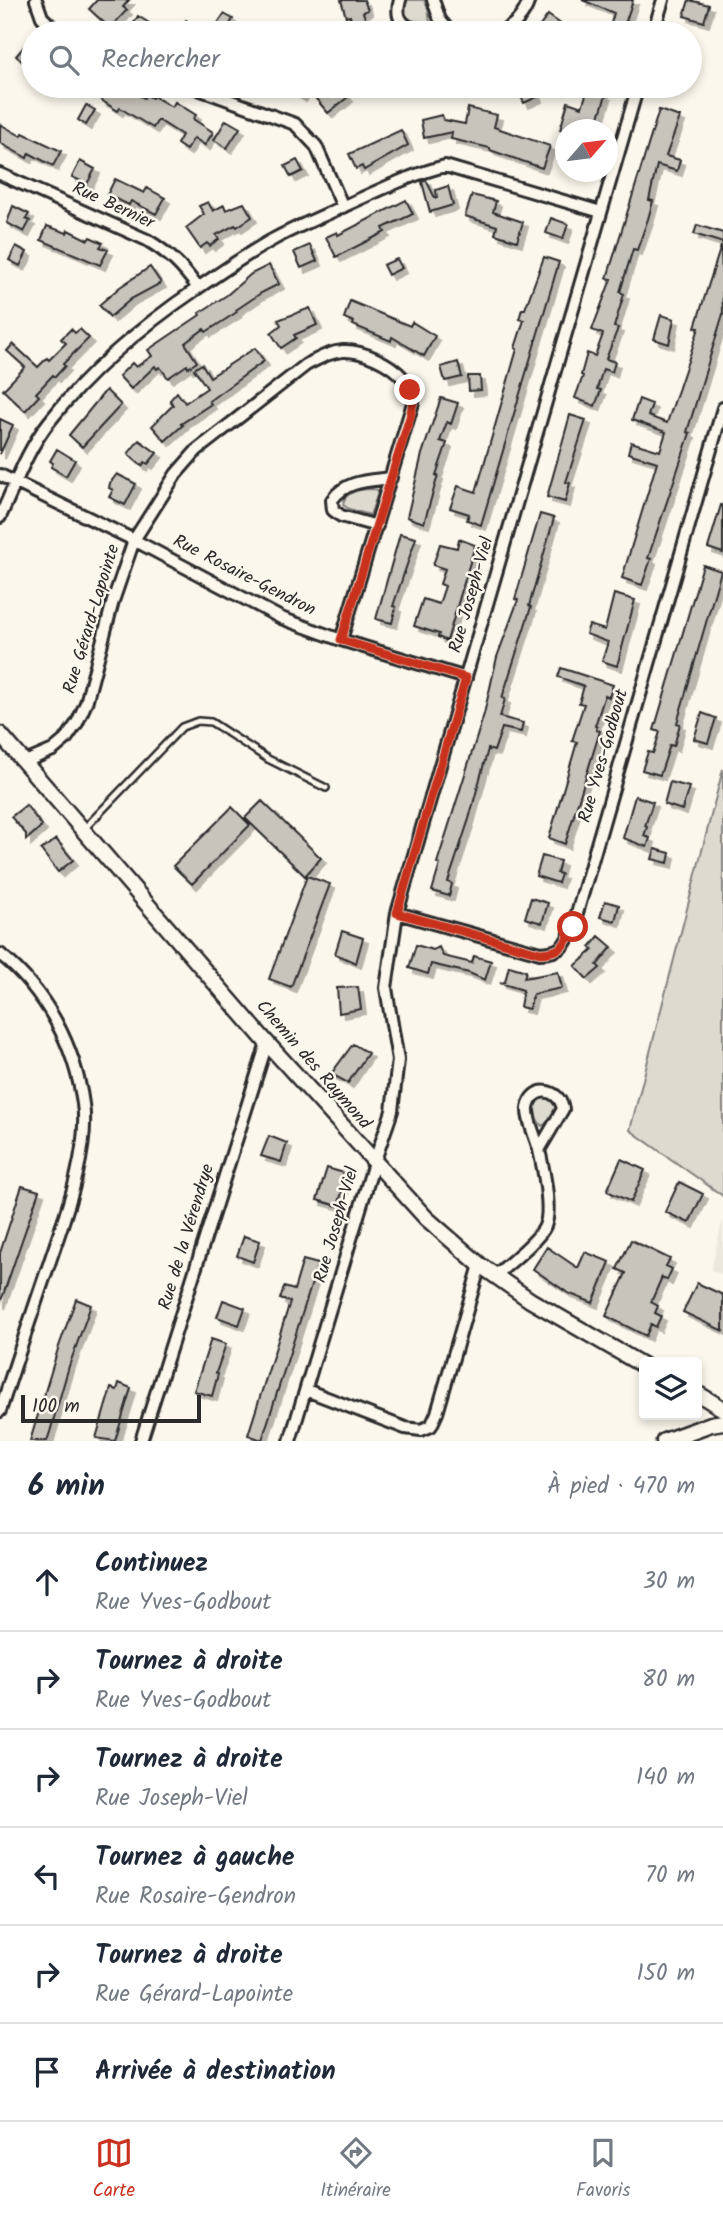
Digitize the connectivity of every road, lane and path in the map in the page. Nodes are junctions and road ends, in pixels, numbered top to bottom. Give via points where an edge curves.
1 (36, 0) edge
2 (400, 0) edge
3 (433, 0) edge
4 (529, 0) edge
5 (663, 0) edge
6 (46, 21) edge
7 (402, 21) edge
8 (441, 21) edge
9 (518, 21) edge
10 (657, 21) edge
11 (223, 98) edge
12 (634, 98) edge
13 (0, 174) edge
14 (343, 207) junction
15 (601, 212) junction
16 (198, 288) junction
17 (723, 408) edge
18 (0, 475) edge
19 (391, 478) junction
20 (16, 482) junction
21 (0, 517) edge
22 (377, 526) junction
23 (134, 540) junction
24 (341, 640) junction
25 (466, 678) junction
26 (0, 734) edge
27 (25, 762) junction
28 (326, 788) dead end
29 (84, 829) junction
30 (397, 913) junction
31 (0, 954) edge
32 (267, 1043) junction
33 (539, 1150) junction
34 (374, 1163) junction
35 (480, 1265) junction
36 (495, 1276) junction
37 (639, 1363) edge
38 (306, 1390) junction
39 (702, 1396) edge
40 (723, 1409) edge
41 (0, 1411) edge
42 (723, 1422) edge
43 (141, 1441) edge
44 (290, 1441) edge
45 (663, 1441) edge

1 - 6 street
2 - 7 street via 397,8
3 - 8 street
4 - 9 street
5 - 10 street
11 - 14 street via 295,124 316,146
12 - 15 street, Rue Joseph-Viel
13 - 16 street, Rue Bernier via 147,240 182,266
14 - 15 street via 445,166
14 - 16 street via 275,238
15 - 25 street, Rue Joseph-Viel
16 - 20 street via 126,340 90,375 48,423
17 - 30 street, Rue Yves-Godbout via 566,944 554,952 540,953
18 - 20 street, Rue Rosaire-Gendron
19 - 22 street, Rue Gérard-Lapointe
19 - 22 street via 347,486 332,500 333,510 341,516
19 - 23 street, Rue Gérard-Lapointe via 412,410 410,390 388,366 364,354 343,351 306,365 197,450
20 - 21 street
20 - 23 street, Rue Rosaire-Gendron
22 - 24 street, Rue Gérard-Lapointe
23 - 24 street, Rue Rosaire-Gendron via 251,603
23 - 27 street, Rue Gérard-Lapointe via 77,723 53,750
24 - 25 street, Rue Rosaire-Gendron
25 - 30 street, Rue Joseph-Viel
26 - 27 street, Chemin des Raymond
27 - 29 street, Chemin des Raymond
28 - 29 lane via 211,722 198,722 182,727
29 - 32 street, Chemin des Raymond
30 - 34 street, Rue Joseph-Viel via 386,988 398,1060 392,1111
31 - 41 street via 53,1013 72,1054 84,1106 82,1148 67,1210
32 - 34 street, Chemin des Raymond
32 - 43 street, Rue de la Vérendrye
33 - 33 street via 563,1109 556,1094 548,1091 531,1098 528,1108
33 - 36 street via 546,1226
34 - 35 street, Chemin des Raymond via 426,1218
34 - 38 street, Rue Joseph-Viel
35 - 36 street, Chemin des Raymond
35 - 38 street via 431,1426 405,1428
36 - 37 street, Chemin des Raymond via 562,1321
38 - 44 street, Rue Joseph-Viel
39 - 40 street
42 - 45 street

